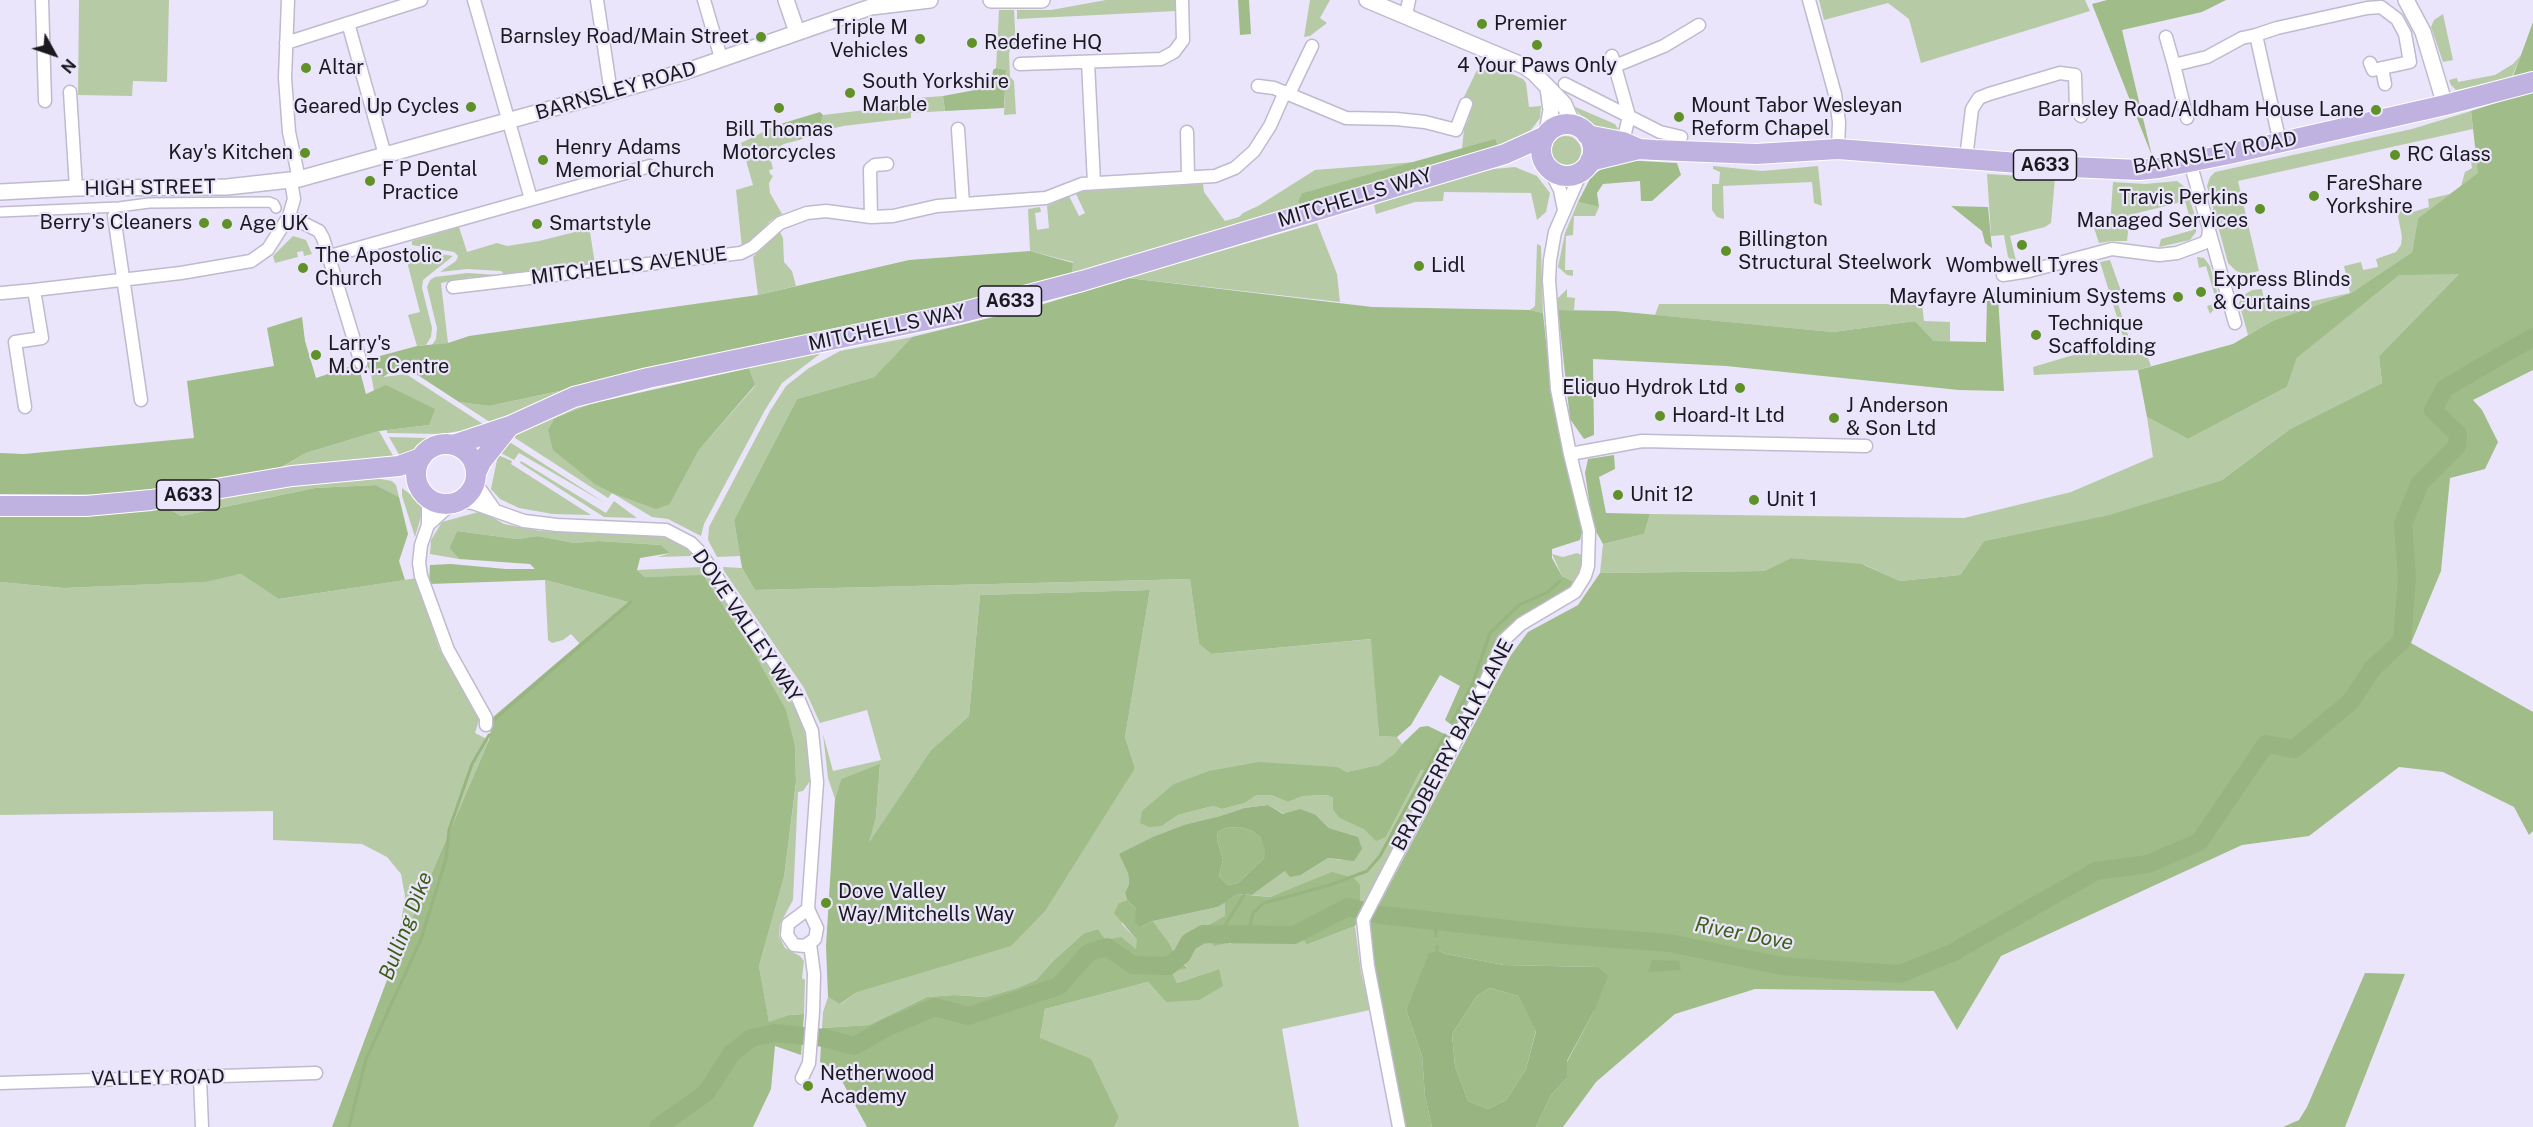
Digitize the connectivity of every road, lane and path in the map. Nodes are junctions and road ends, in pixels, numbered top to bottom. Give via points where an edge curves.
1 (42, 0) edge
2 (288, 0) edge
3 (421, 0) edge
4 (474, 0) edge
5 (597, 0) edge
6 (704, 0) edge
7 (786, 0) edge
8 (930, 0) edge
9 (991, 0) edge
10 (1042, 0) edge
11 (1182, 0) edge
12 (1367, 0) edge
13 (1809, 0) edge
14 (2406, 0) edge
15 (870, 3) edge
16 (1408, 8) edge
17 (348, 23) junction
18 (1700, 26) dead end
19 (797, 32) junction
20 (2256, 35) junction
21 (2166, 37) dead end
22 (286, 43) junction
23 (1312, 46) dead end
24 (721, 58) junction
25 (1088, 62) junction
26 (1020, 64) dead end
27 (2174, 65) junction
28 (2533, 82) edge
29 (1565, 84) dead end
30 (2385, 84) dead end
31 (1258, 86) dead end
32 (1548, 88) junction
33 (70, 92) dead end
34 (611, 93) junction
35 (1287, 93) junction
36 (49, 95) dead end
37 (1466, 104) dead end
38 (2445, 105) junction
39 (59, 107) dead end
40 (72, 107) junction
41 (1629, 116) junction
42 (2081, 116) dead end
43 (2187, 118) dead end
44 (508, 122) junction
45 (958, 129) dead end
46 (1580, 130) junction
47 (1187, 132) dead end
48 (1546, 135) junction
49 (1681, 138) dead end
50 (2280, 143) junction
51 (1631, 145) junction
52 (1838, 149) junction
53 (1505, 154) junction
54 (385, 155) junction
55 (1966, 158) junction
56 (2190, 162) junction
57 (888, 164) dead end
58 (1586, 165) junction
59 (650, 166) dead end
60 (1549, 168) junction
61 (1188, 177) junction
62 (295, 180) junction
63 (1094, 183) junction
64 (76, 188) junction
65 (0, 192) edge
66 (531, 200) junction
67 (963, 204) junction
68 (276, 208) dead end
69 (1564, 210) junction
70 (0, 212) edge
71 (114, 216) dead end
72 (289, 216) junction
73 (871, 217) junction
74 (2209, 229) junction
75 (330, 256) junction
76 (2003, 275) dead end
77 (123, 280) junction
78 (453, 287) dead end
79 (34, 290) junction
80 (2, 293) dead end
81 (2235, 323) dead end
82 (361, 363) dead end
83 (141, 400) dead end
84 (25, 407) dead end
85 (510, 426) junction
86 (453, 445) junction
87 (1866, 446) dead end
88 (1570, 454) junction
89 (421, 458) junction
90 (374, 470) junction
91 (476, 478) junction
92 (425, 496) junction
93 (455, 503) junction
94 (0, 506) edge
95 (494, 509) junction
96 (428, 525) junction
97 (486, 725) dead end
98 (808, 909) junction
99 (810, 944) junction
100 (316, 1073) dead end
101 (200, 1078) junction
102 (802, 1078) dead end
103 (0, 1083) edge
104 (202, 1127) edge
105 (1399, 1127) edge

1 - 36 street
2 - 22 street
3 - 17 street
4 - 44 street
5 - 34 street
6 - 24 street
7 - 19 street
8 - 15 street, BARNSLEY ROAD
9 - 10 street
11 - 25 street via 1183,40 1170,55 1161,59
12 - 16 street
13 - 52 street via 1835,94
14 - 38 street via 2423,32
15 - 19 street, BARNSLEY ROAD
16 - 32 street via 1524,66
17 - 22 street
17 - 54 street
18 - 41 street via 1664,46 1614,61
19 - 24 street, BARNSLEY ROAD
20 - 27 street via 2241,38 2207,57
20 - 30 street via 2381,7 2397,19 2405,34 2410,62 2376,65
20 - 50 street
21 - 27 street
22 - 62 street via 285,78
23 - 35 street, MITCHELLS AVENUE
24 - 34 street, BARNSLEY ROAD
25 - 26 street
25 - 63 street
27 - 43 street
28 - 38 main road, BARNSLEY ROAD / A633
29 - 41 street
31 - 35 street
32 - 46 street via 1564,104
32 - 48 street via 1551,110
33 - 40 street
34 - 44 street, BARNSLEY ROAD
35 - 37 street via 1347,117 1425,122 1456,130
35 - 61 street, MITCHELLS AVENUE via 1262,141 1245,160 1215,176
38 - 50 main road, BARNSLEY ROAD / A633
39 - 40 street
40 - 64 street
41 - 49 street
41 - 51 street
42 - 55 street via 2076,109 2075,75 2060,73 1989,94 1979,98 1972,109
44 - 54 street, BARNSLEY ROAD
44 - 66 street
45 - 67 street
46 - 48 main road via 1558,126
46 - 51 main road, BARNSLEY ROAD
46 - 58 main road via 1592,147
47 - 61 street
48 - 53 main road, MITCHELLS WAY
48 - 60 main road via 1541,149
50 - 56 main road, BARNSLEY ROAD / A633
51 - 52 main road, BARNSLEY ROAD / A633 via 1746,154
51 - 58 main road, BARNSLEY ROAD / A633
52 - 55 main road, BARNSLEY ROAD / A633
53 - 60 main road
53 - 85 main road, MITCHELLS WAY / A633 via 1028,296 945,317 648,378 574,397
54 - 62 street, BARNSLEY ROAD
55 - 56 main road, BARNSLEY ROAD / A633 via 2120,170
56 - 74 street
57 - 73 street via 870,169
58 - 60 main road via 1576,174 1563,175
58 - 69 street, BRADBERRY BALK LANE
59 - 66 street
60 - 69 street
61 - 63 street, MITCHELLS AVENUE
62 - 64 street, HIGH STREET via 227,187
62 - 72 street
63 - 67 street, MITCHELLS AVENUE via 1046,198
64 - 65 street, HIGH STREET
66 - 75 street
67 - 73 street, MITCHELLS AVENUE
68 - 70 street, HIGH STREET via 268,202 149,203
69 - 88 street, BRADBERRY BALK LANE via 1550,260 1551,317 1557,389
71 - 77 street
72 - 75 street via 318,231
72 - 77 street via 268,249 251,261
73 - 78 street, MITCHELLS AVENUE via 826,211 807,213 780,223 741,253
74 - 76 street via 2204,243 2176,253 2159,255 2112,249
74 - 81 street
75 - 82 street
77 - 79 street
77 - 83 street
79 - 80 street
79 - 84 street via 42,338 15,342
85 - 86 main road, MITCHELLS WAY / A633
85 - 91 main road, MITCHELLS WAY via 492,447
86 - 89 main road via 434,447
86 - 91 main road via 470,455
87 - 88 street via 1642,441
88 - 105 street, BRADBERRY BALK LANE via 1589,531 1585,576 1575,592 1503,641 1482,690 1363,920
89 - 90 main road
89 - 92 main road via 416,474
90 - 92 main road, A633 via 400,478
90 - 94 main road, A633 via 292,476 140,501 86,506
91 - 93 main road via 471,491
91 - 95 street
92 - 93 main road via 435,502
92 - 96 street
93 - 95 street, DOVE VALLEY WAY
93 - 96 street
95 - 98 street, DOVE VALLEY WAY via 535,523 666,530 692,543 700,552 798,698 813,731 817,782
96 - 97 street via 421,545 421,576 448,650 486,718
98 - 99 street via 817,928
98 - 99 street via 789,922 787,935 795,945
99 - 102 street via 813,1012 810,1059
100 - 101 street, VALLEY ROAD
101 - 103 street, VALLEY ROAD
101 - 104 street

